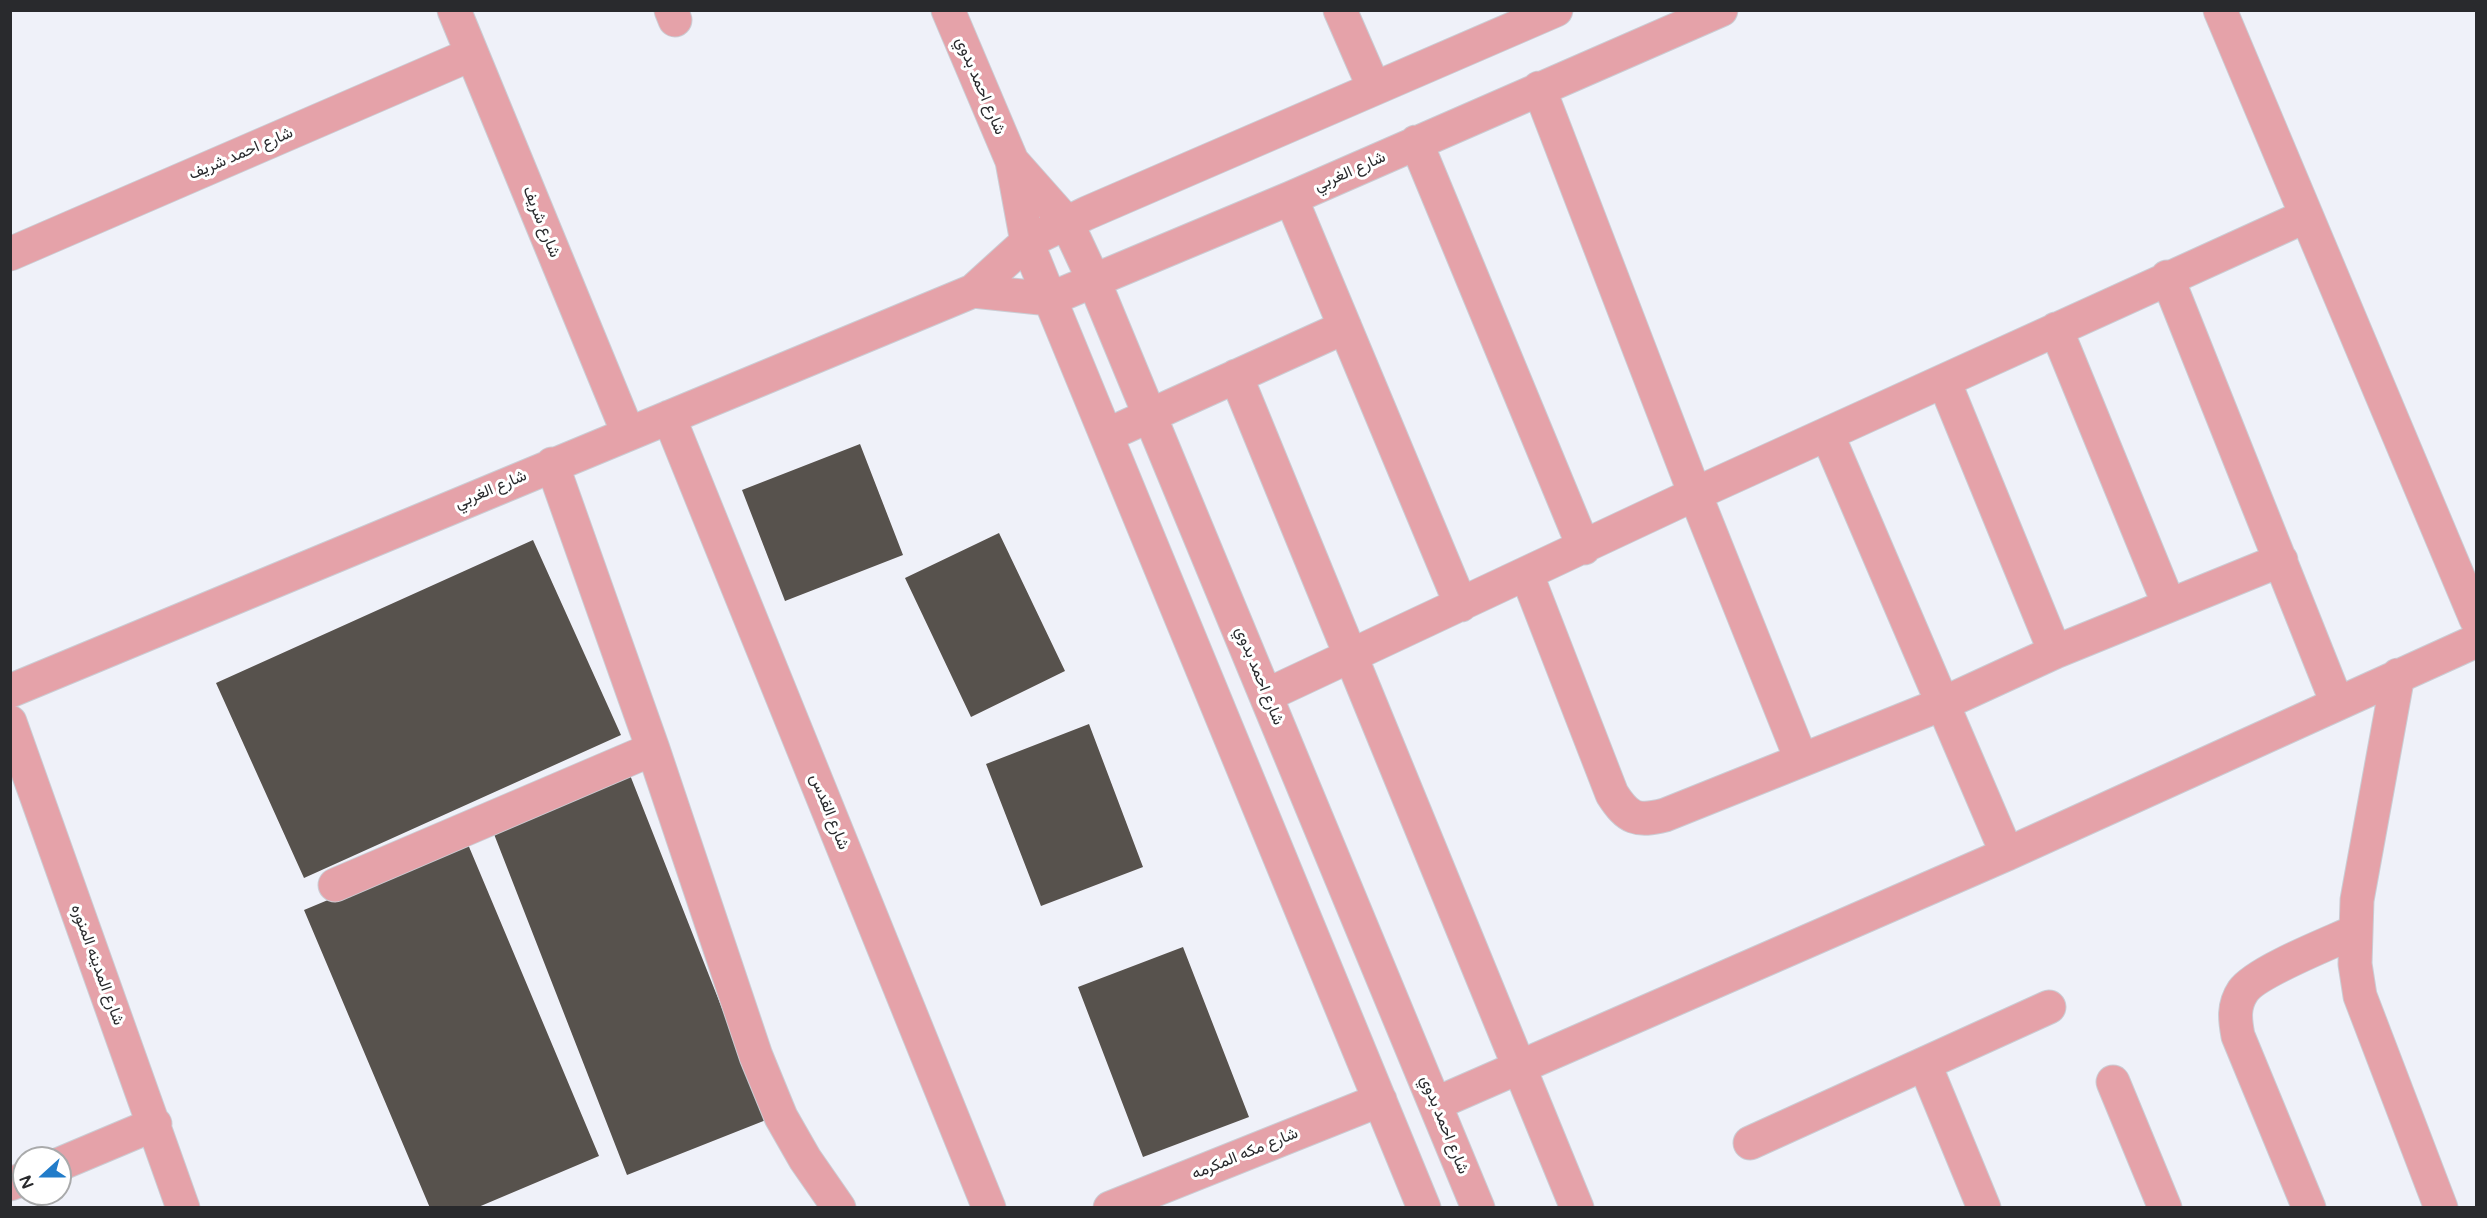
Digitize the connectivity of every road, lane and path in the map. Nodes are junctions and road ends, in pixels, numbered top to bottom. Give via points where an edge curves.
1 (454, 10) edge
2 (948, 10) edge
3 (1340, 10) edge
4 (1556, 10) edge
5 (1721, 10) edge
6 (2220, 10) edge
7 (472, 54) junction
8 (1374, 88) junction
9 (1539, 88) junction
10 (1416, 142) junction
11 (1012, 161) junction
12 (1292, 198) junction
13 (2307, 216) junction
14 (1067, 223) junction
15 (1027, 242) junction
16 (10, 254) edge
17 (2167, 277) junction
18 (1094, 281) junction
19 (973, 291) junction
20 (1050, 299) junction
21 (1346, 327) junction
22 (2056, 329) junction
23 (1236, 376) junction
24 (1944, 381) junction
25 (1151, 415) junction
26 (669, 417) junction
27 (628, 433) junction
28 (1107, 435) junction
29 (1828, 436) junction
30 (552, 464) junction
31 (1695, 494) junction
32 (1584, 548) junction
33 (2281, 560) junction
34 (1527, 575) junction
35 (1461, 605) junction
36 (2169, 605) junction
37 (2476, 619) edge
38 (2476, 641) edge
39 (2055, 652) junction
40 (1351, 656) junction
41 (2398, 675) junction
42 (10, 691) edge
43 (1267, 695) junction
44 (1942, 704) junction
45 (2337, 704) junction
46 (10, 722) edge
47 (653, 749) junction
48 (1801, 759) junction
49 (2007, 854) junction
50 (335, 885) dead end
51 (2354, 932) junction
52 (2049, 1007) dead end
53 (1925, 1065) junction
54 (1519, 1066) junction
55 (2113, 1082) dead end
56 (1380, 1100) junction
57 (1435, 1104) junction
58 (154, 1124) junction
59 (1750, 1143) dead end
60 (72, 1159) edge
61 (183, 1208) edge
62 (839, 1208) edge
63 (989, 1208) edge
64 (1110, 1208) edge
65 (1424, 1208) edge
66 (1478, 1208) edge
67 (1577, 1208) edge
68 (1984, 1208) edge
69 (2164, 1208) edge
70 (2309, 1208) edge
71 (2441, 1208) edge

1 - 7 street, شارع شريف
2 - 11 street, شارع احمد بدوي
3 - 8 street
4 - 8 street, شارع الغربي
5 - 9 street, شارع الغربي
6 - 13 street
7 - 16 street, شارع احمد شريف
7 - 27 street, شارع شريف
8 - 14 street, شارع الغربي
9 - 10 street, شارع الغربي
9 - 31 street
10 - 12 street, شارع الغربي
10 - 32 street
11 - 14 street, شارع احمد بدوي
11 - 15 street, شارع احمد بدوي
12 - 18 street, شارع الغربي
12 - 21 street
13 - 17 street
13 - 37 street
14 - 15 street, شارع الغربي
14 - 18 street, شارع احمد بدوي
15 - 19 street, شارع الغربي
15 - 20 street, شارع احمد بدوي
17 - 22 street
17 - 33 street
18 - 20 street, شارع الغربي
18 - 25 street, شارع احمد بدوي
19 - 20 street, شارع الغربي
19 - 26 street, شارع الغربي
20 - 28 street, شارع احمد بدوي
21 - 23 street
21 - 35 street
22 - 24 street
22 - 36 street
23 - 25 street
23 - 40 street
24 - 29 street
24 - 39 street
25 - 28 street
25 - 43 street, شارع احمد بدوي
26 - 27 street, شارع الغربي
26 - 63 street, شارع القدس
27 - 30 street, شارع الغربي
28 - 56 street, شارع احمد بدوي
29 - 31 street
29 - 44 street
30 - 42 street, شارع الغربي
30 - 47 street
31 - 32 street
31 - 48 street
32 - 34 street
33 - 36 street
33 - 45 street
34 - 35 street
34 - 48 street via 1612,794 1624,812 1644,820 1665,815
35 - 40 street
36 - 39 street
38 - 41 street
39 - 44 street
40 - 43 street
40 - 54 street
41 - 45 street
41 - 51 street via 2356,900
43 - 57 street, شارع احمد بدوي
44 - 48 street
44 - 49 street
45 - 49 street
46 - 58 street, شارع المدينه المنوره
47 - 50 street
47 - 62 street via 756,1056 781,1117
49 - 54 street
51 - 70 street via 2262,976 2243,990 2234,1012 2238,1036
51 - 71 street via 2360,996
52 - 53 street
53 - 59 street
53 - 68 street
54 - 57 street
54 - 67 street
55 - 69 street
56 - 64 street, شارع مكه المكرمه
56 - 65 street, شارع احمد بدوي
57 - 66 street, شارع احمد بدوي
58 - 60 street
58 - 61 street, شارع المدينه المنوره

